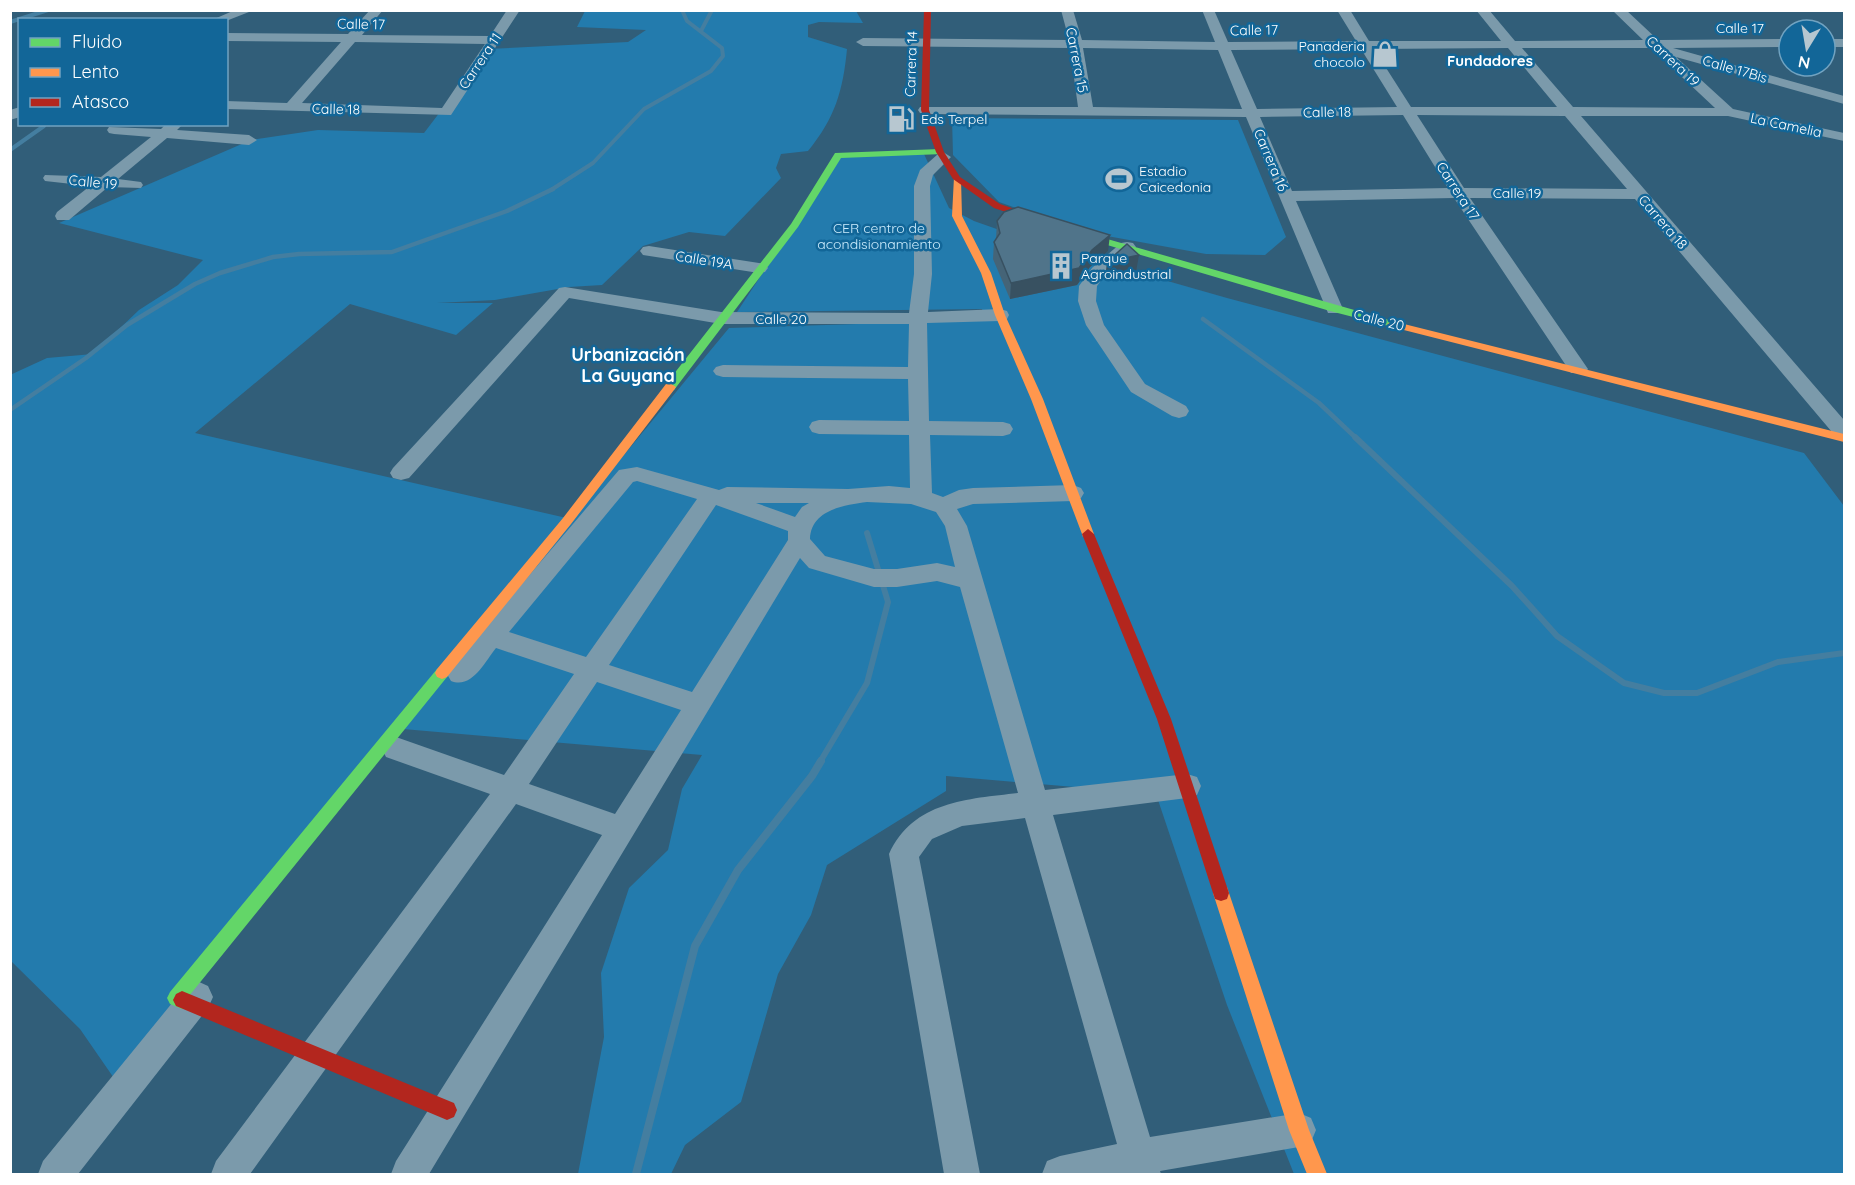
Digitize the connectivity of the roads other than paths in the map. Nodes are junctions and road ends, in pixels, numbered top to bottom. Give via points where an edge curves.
1 (377, 10) edge
2 (514, 10) edge
3 (928, 10) edge
4 (1067, 10) edge
5 (1209, 10) edge
6 (1343, 10) edge
7 (1482, 10) edge
8 (1618, 10) edge
9 (244, 11) edge
10 (224, 18) edge
11 (228, 25) edge
12 (228, 37) edge
13 (351, 40) junction
14 (495, 40) junction
15 (862, 42) dead end
16 (929, 43) junction
17 (1076, 43) junction
18 (1777, 43) edge
19 (1364, 44) junction
20 (1511, 45) junction
21 (1223, 46) junction
22 (1657, 46) junction
23 (1845, 100) edge
24 (228, 105) edge
25 (290, 108) junction
26 (925, 110) junction
27 (1086, 110) junction
28 (1406, 111) junction
29 (446, 112) joint
30 (1569, 112) junction
31 (1728, 112) junction
32 (1251, 113) junction
33 (171, 129) edge
34 (114, 130) dead end
35 (1845, 137) edge
36 (249, 140) dead end
37 (941, 154) junction
38 (51, 178) dead end
39 (957, 179) junction
40 (106, 183) junction
41 (135, 185) dead end
42 (1459, 193) junction
43 (1640, 194) junction
44 (1286, 196) junction
45 (63, 216) dead end
46 (1127, 247) junction
47 (649, 251) dead end
48 (759, 268) junction
49 (1334, 309) junction
50 (1000, 315) junction
51 (721, 318) junction
52 (918, 319) junction
53 (1578, 369) junction
54 (723, 371) dead end
55 (918, 373) junction
56 (1179, 411) dead end
57 (819, 426) dead end
58 (918, 428) junction
59 (1003, 429) dead end
60 (1845, 433) edge
61 (1845, 438) edge
62 (402, 473) dead end
63 (1073, 493) junction
64 (711, 495) junction
65 (851, 495) junction
66 (933, 502) junction
67 (800, 534) junction
68 (962, 546) junction
69 (817, 562) junction
70 (782, 568) junction
71 (937, 572) junction
72 (970, 580) junction
73 (493, 637) junction
74 (592, 670) junction
75 (700, 705) junction
76 (396, 749) junction
77 (1186, 786) junction
78 (510, 789) junction
79 (1035, 805) junction
80 (622, 828) junction
81 (192, 1004) junction
82 (315, 1056) junction
83 (447, 1110) junction
84 (1299, 1130) junction
85 (1141, 1166) edge
86 (56, 1174) edge
87 (229, 1174) edge
88 (409, 1174) edge
89 (962, 1174) edge
90 (1060, 1174) edge
91 (1317, 1174) edge

1 - 13 street
2 - 14 street, Carrera 11
3 - 16 street, Carrera 14
4 - 17 street, Carrera 15
5 - 21 street, Carrera 16
6 - 19 street, Carrera 17
7 - 20 street, Carrera 18
8 - 22 street, Carrera 19
9 - 10 street
9 - 11 street
12 - 13 street, Calle 17
13 - 14 street, Calle 17
13 - 25 street
14 - 29 street, Carrera 11
15 - 16 street, Calle 17
16 - 17 street, Calle 17
16 - 26 street, Carrera 14
17 - 21 street, Calle 17
17 - 27 street, Carrera 15
18 - 22 street, Calle 17
19 - 20 street, Calle 17
19 - 21 street, Calle 17
19 - 28 street, Carrera 17
20 - 22 street, Calle 17
20 - 30 street, Carrera 18
21 - 32 street, Carrera 16
22 - 23 street, Calle 17Bis
22 - 31 street, Carrera 19
24 - 25 street, Calle 18
25 - 29 street, Calle 18
26 - 27 street, Calle 18
26 - 37 street, Carrera 14
27 - 32 street, Calle 18
28 - 30 street, Calle 18
28 - 32 street, Calle 18
28 - 42 street, Carrera 17
30 - 31 street, Calle 18
30 - 43 street, Carrera 18
31 - 35 street, La Camelia
32 - 44 street, Carrera 16
33 - 34 street
33 - 36 street
33 - 40 street
37 - 39 street, Calle 20
37 - 48 street via 838,155 795,225
37 - 52 street via 926,173 922,186 923,274
38 - 40 street, Calle 19
39 - 46 street, Calle 20 via 997,206
39 - 50 street via 957,216 986,273
40 - 41 street, Calle 19
40 - 45 street
42 - 43 street, Calle 19
42 - 44 street, Calle 19
42 - 53 street, Carrera 17
43 - 60 street, Carrera 18
44 - 49 street, Carrera 16
46 - 49 street, Calle 20
46 - 56 street via 1093,279 1087,301 1095,325 1138,388
47 - 48 street, Calle 19A
48 - 51 street
49 - 53 street, Calle 20
50 - 52 street, Calle 20
50 - 63 street
51 - 52 street, Calle 20
51 - 62 street, Calle 20 via 565,292
51 - 81 street via 567,521 176,998
52 - 55 street
53 - 61 street, Calle 20
54 - 55 street
55 - 58 street
57 - 58 street
58 - 59 street
58 - 66 street
63 - 66 street via 973,496
63 - 77 street via 1164,719
64 - 65 street
64 - 67 street
64 - 73 street via 637,474 627,475
64 - 74 street
65 - 66 street
65 - 67 street via 831,500 812,513
66 - 68 street via 956,526
67 - 69 street
67 - 70 street
68 - 71 street
68 - 72 street
69 - 70 street
69 - 71 street via 874,578
70 - 75 street
71 - 72 street
72 - 79 street
73 - 74 street
73 - 76 street
74 - 75 street
74 - 78 street
75 - 80 street
76 - 78 street
76 - 81 street
77 - 79 street
77 - 84 street
78 - 80 street
78 - 82 street
79 - 85 street
79 - 89 street via 959,813 922,830 904,854
80 - 83 street
81 - 82 street
81 - 86 street
82 - 83 street
82 - 87 street
83 - 88 street
84 - 85 street
84 - 91 street
85 - 90 street

